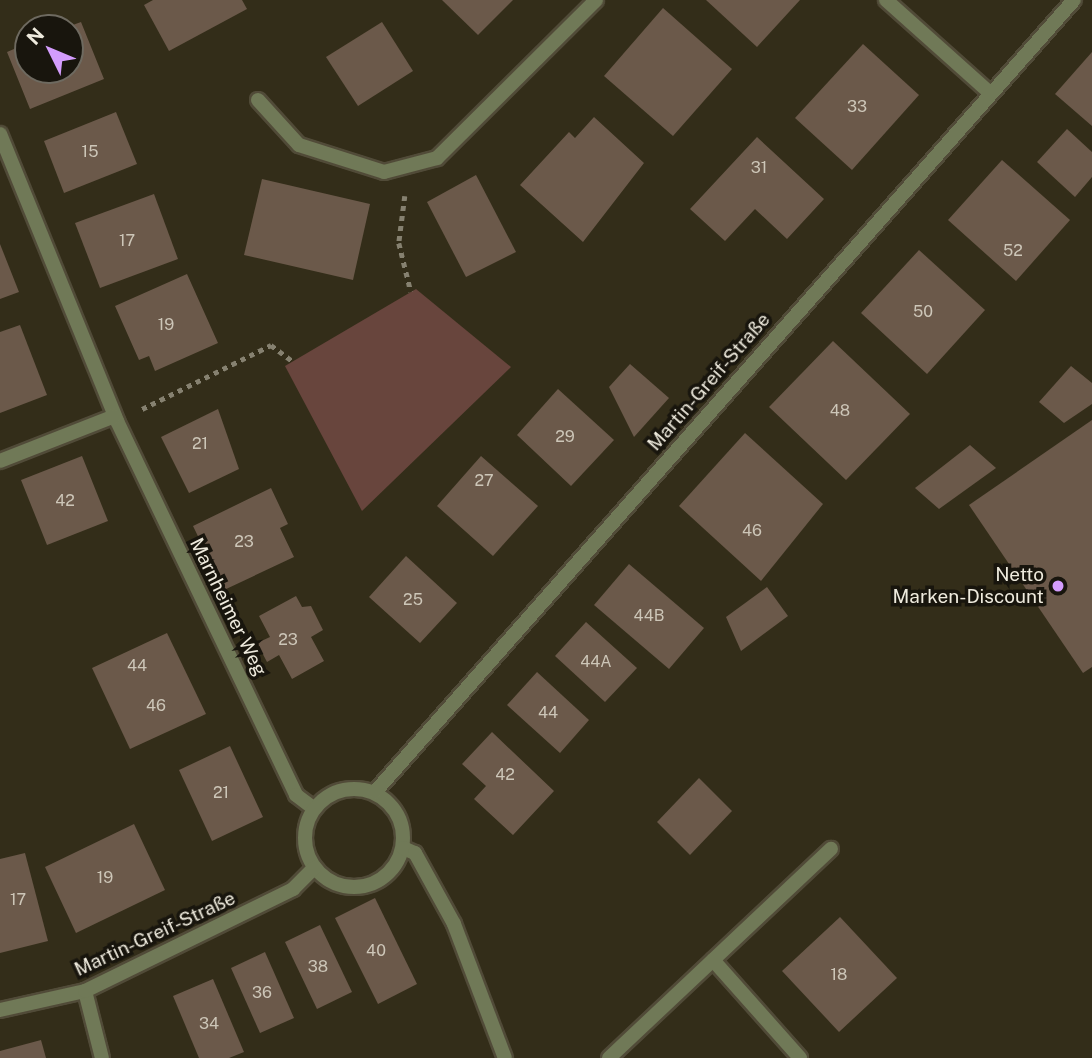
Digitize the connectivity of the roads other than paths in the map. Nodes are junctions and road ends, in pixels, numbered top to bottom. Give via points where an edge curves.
1 (596, 0) edge
2 (886, 0) edge
3 (1074, 0) edge
4 (989, 92) junction
5 (258, 100) dead end
6 (0, 134) edge
7 (116, 418) junction
8 (0, 461) edge
9 (375, 792) junction
10 (313, 808) junction
11 (403, 848) junction
12 (831, 849) dead end
13 (314, 868) junction
14 (713, 960) junction
15 (85, 991) junction
16 (0, 1010) edge
17 (102, 1058) edge
18 (505, 1058) edge
19 (609, 1058) edge
20 (800, 1058) edge

1 - 5 street via 437,158 384,172 299,145
2 - 4 street
3 - 4 street, Martin-Greif-Straße
4 - 9 street, Martin-Greif-Straße
6 - 7 street, Marnheimer Weg
7 - 8 street
7 - 10 street, Marnheimer Weg via 296,795
9 - 10 street via 342,790
9 - 11 street via 398,815
10 - 13 street via 305,845
11 - 13 street via 396,864 370,885 337,885
11 - 18 street via 415,853 454,924
12 - 14 street
13 - 15 street, Martin-Greif-Straße via 293,890
14 - 19 street
14 - 20 street
15 - 16 street, Martin-Greif-Straße
15 - 17 street

